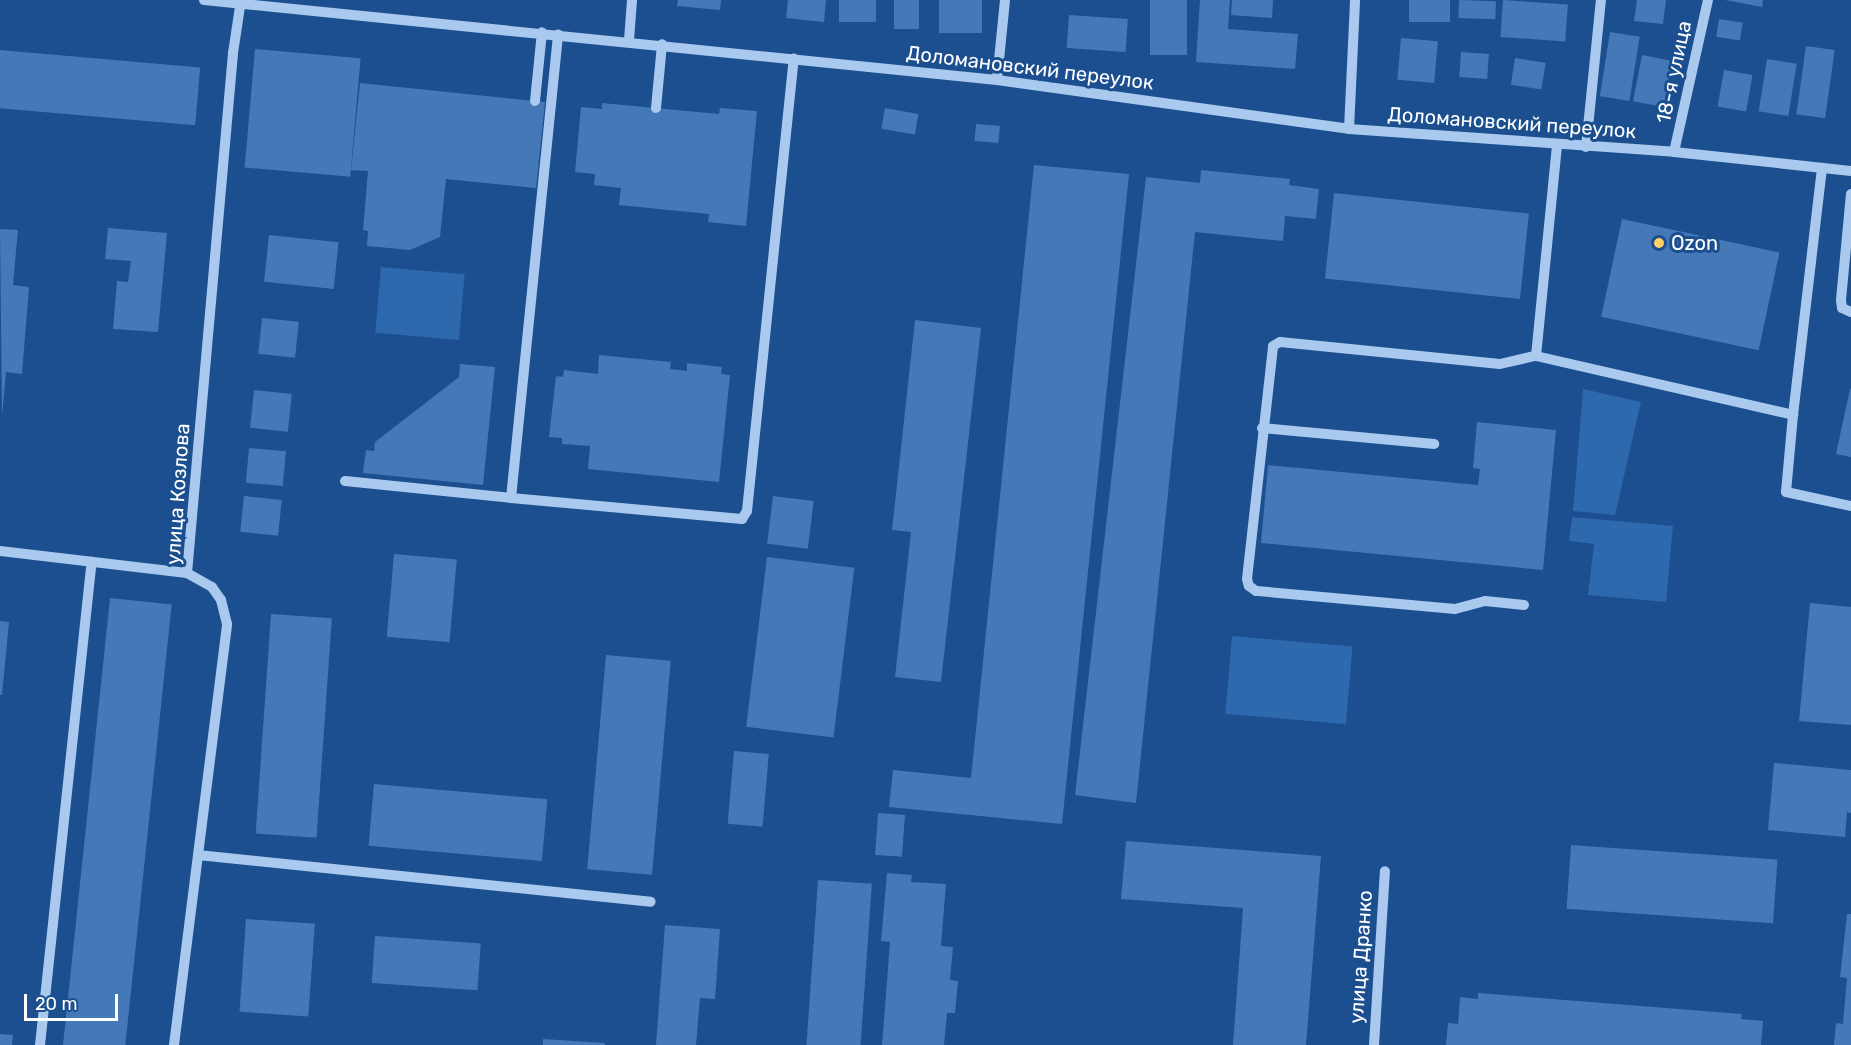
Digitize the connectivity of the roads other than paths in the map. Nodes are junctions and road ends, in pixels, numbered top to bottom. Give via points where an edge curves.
1 (204, 0) edge
2 (632, 0) edge
3 (1005, 0) edge
4 (1355, 0) edge
5 (1601, 0) edge
6 (1708, 0) edge
7 (241, 2) edge
8 (542, 32) junction
9 (558, 34) junction
10 (629, 40) junction
11 (662, 44) junction
12 (794, 58) junction
13 (997, 80) junction
14 (535, 101) dead end
15 (656, 108) dead end
16 (1349, 129) junction
17 (1557, 145) junction
18 (1586, 147) junction
19 (1674, 152) junction
20 (1821, 168) junction
21 (1851, 171) edge
22 (1851, 194) edge
23 (1851, 312) edge
24 (1536, 356) junction
25 (1792, 415) junction
26 (1262, 428) junction
27 (1434, 444) dead end
28 (345, 481) dead end
29 (511, 498) junction
30 (1851, 506) edge
31 (0, 551) edge
32 (92, 562) junction
33 (187, 573) junction
34 (1524, 604) dead end
35 (198, 855) junction
36 (1384, 871) dead end
37 (651, 902) dead end
38 (40, 1045) edge
39 (174, 1045) edge
40 (1374, 1045) edge

1 - 7 street, Доломановский переулок
2 - 10 street
3 - 13 street
4 - 16 street
5 - 18 street
6 - 19 street, 18-я улица
7 - 8 street, Доломановский переулок
7 - 33 street, улица Козлова via 233,53
8 - 9 street, Доломановский переулок
8 - 14 street
9 - 10 street, Доломановский переулок
9 - 29 street
10 - 11 street, Доломановский переулок
11 - 12 street, Доломановский переулок
11 - 15 street
12 - 13 street, Доломановский переулок
12 - 29 street via 747,510 742,519
13 - 16 street, Доломановский переулок
16 - 17 street, Доломановский переулок
17 - 18 street, Доломановский переулок
17 - 24 street
18 - 19 street, Доломановский переулок
19 - 20 street, Доломановский переулок
20 - 21 street, Доломановский переулок
20 - 25 street
22 - 23 street via 1841,300 1842,308
24 - 25 street
24 - 26 street via 1500,364 1280,342 1269,353
25 - 30 street via 1786,492
26 - 27 street
26 - 34 street via 1249,586 1256,591 1455,609 1485,601
28 - 29 street
31 - 32 street
32 - 33 street
32 - 38 street
33 - 35 street, улица Козлова via 212,587 221,600 227,624
35 - 37 street
35 - 39 street, улица Козлова
36 - 40 street, улица Дранко

